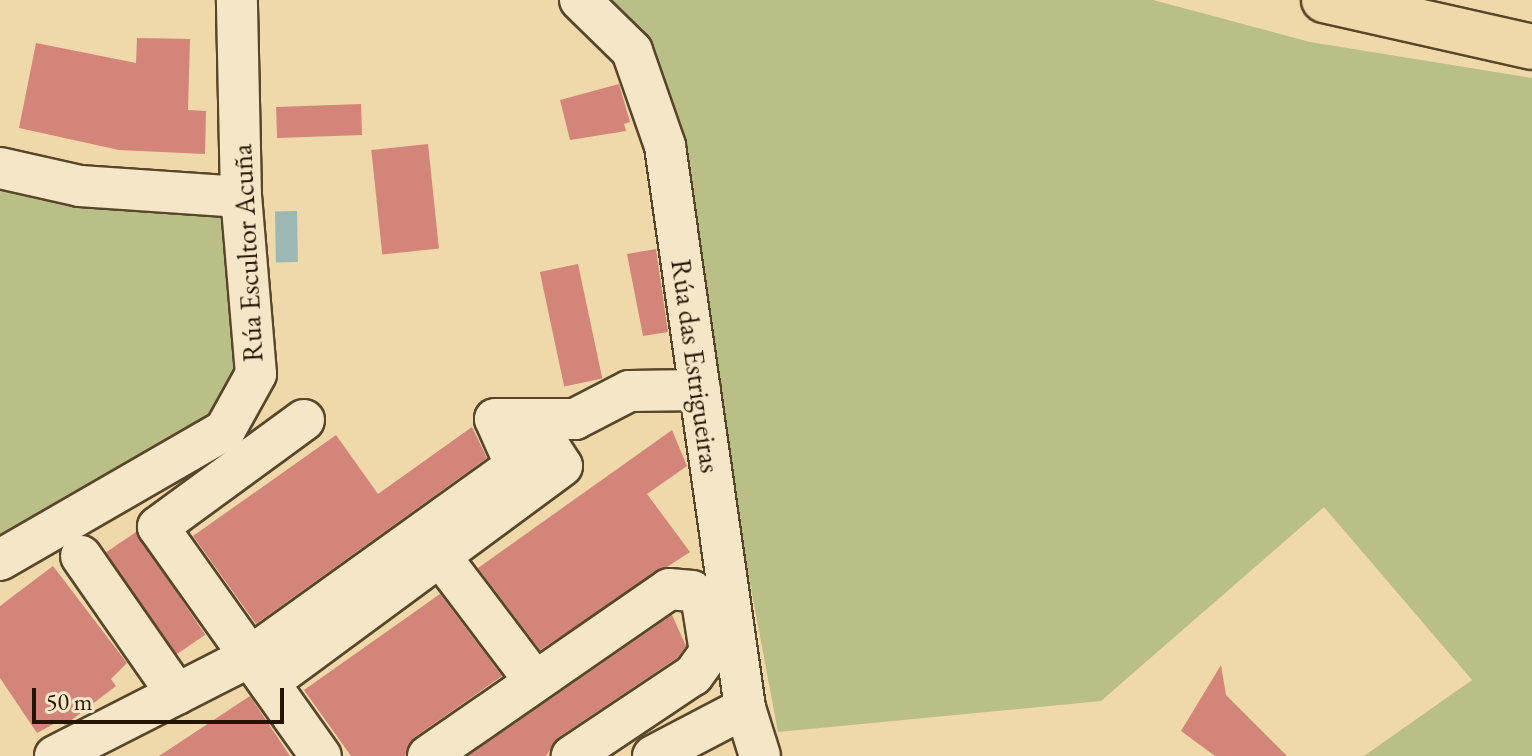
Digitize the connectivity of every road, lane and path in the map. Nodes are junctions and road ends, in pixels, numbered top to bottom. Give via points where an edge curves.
1 (237, 0) edge
2 (580, 0) edge
3 (1324, 0) edge
4 (1532, 47) edge
5 (0, 168) edge
6 (241, 197) junction
7 (700, 390) junction
8 (304, 420) dead end
9 (432, 545) junction
10 (81, 556) dead end
11 (0, 560) edge
12 (260, 669) junction
13 (534, 680) junction
14 (177, 694) junction
15 (745, 708) junction
16 (55, 756) edge
17 (321, 756) edge
18 (428, 756) edge
19 (572, 756) edge
20 (653, 756) edge
21 (760, 756) edge

1 - 6 street, Rúa Escultor Acuña
2 - 7 street, Rúa das Estrigueiras via 632,51 665,146
3 - 4 highway
5 - 6 street via 80,186
6 - 11 street, Rúa Escultor Acuña via 256,374 225,430
7 - 9 street via 629,391 575,419 495,419 515,464 547,443 562,466
7 - 15 street, Rúa das Estrigueiras
8 - 12 street via 158,527
9 - 12 street
9 - 13 street
10 - 14 street
12 - 14 street
12 - 17 street
13 - 18 street
13 - 19 street via 669,589 692,591 702,601 710,652 693,675
14 - 16 street
15 - 20 street
15 - 21 street, Rúa das Estrigueiras

